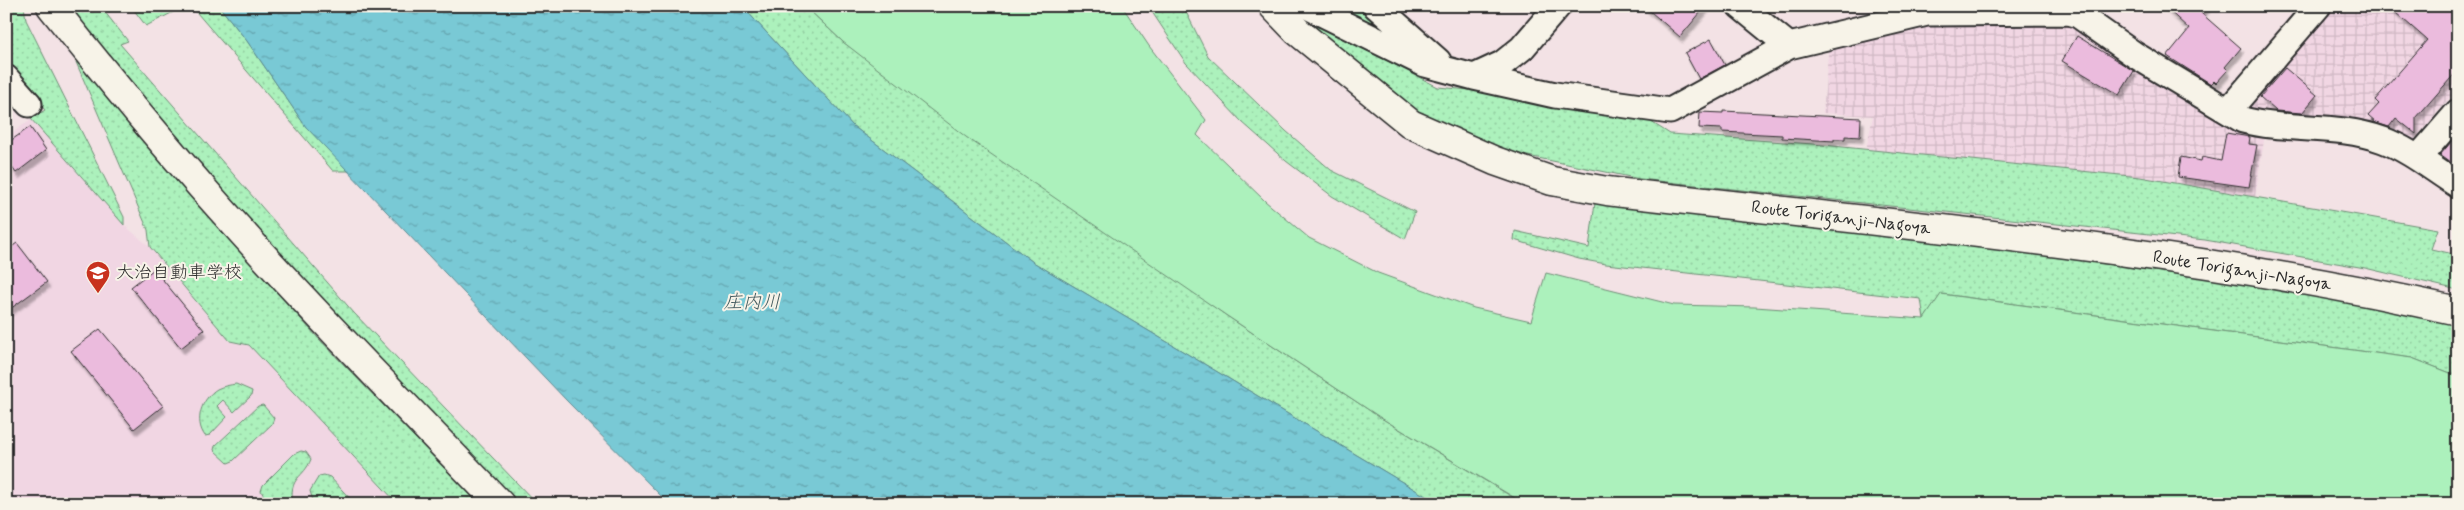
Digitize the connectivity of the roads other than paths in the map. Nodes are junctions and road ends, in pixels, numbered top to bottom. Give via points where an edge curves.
1 (51, 6) edge
2 (1273, 6) edge
3 (1306, 6) edge
4 (1376, 6) edge
5 (1558, 6) edge
6 (1740, 6) edge
7 (2318, 6) edge
8 (2076, 9) edge
9 (1999, 10) edge
10 (1789, 46) junction
11 (1448, 69) junction
12 (1474, 77) junction
13 (6, 78) edge
14 (28, 104) dead end
15 (2228, 111) junction
16 (2458, 112) edge
17 (2418, 158) junction
18 (2458, 186) edge
19 (2458, 311) edge
20 (500, 504) edge

1 - 20 main road via 221,209
2 - 19 main road, Route Toriganji-Nagoya via 1297,31 1411,124 1495,161 1552,180 1607,191 2208,264 2359,289
3 - 11 street via 1425,64
4 - 11 street
5 - 12 street via 1522,48 1502,64
6 - 10 street
7 - 15 street
8 - 9 street
8 - 15 street via 2135,55
9 - 10 street via 1927,13
10 - 12 street via 1670,111 1555,95
11 - 12 street
13 - 14 street
15 - 17 street via 2261,125 2333,129 2383,140
16 - 17 street
17 - 18 street

